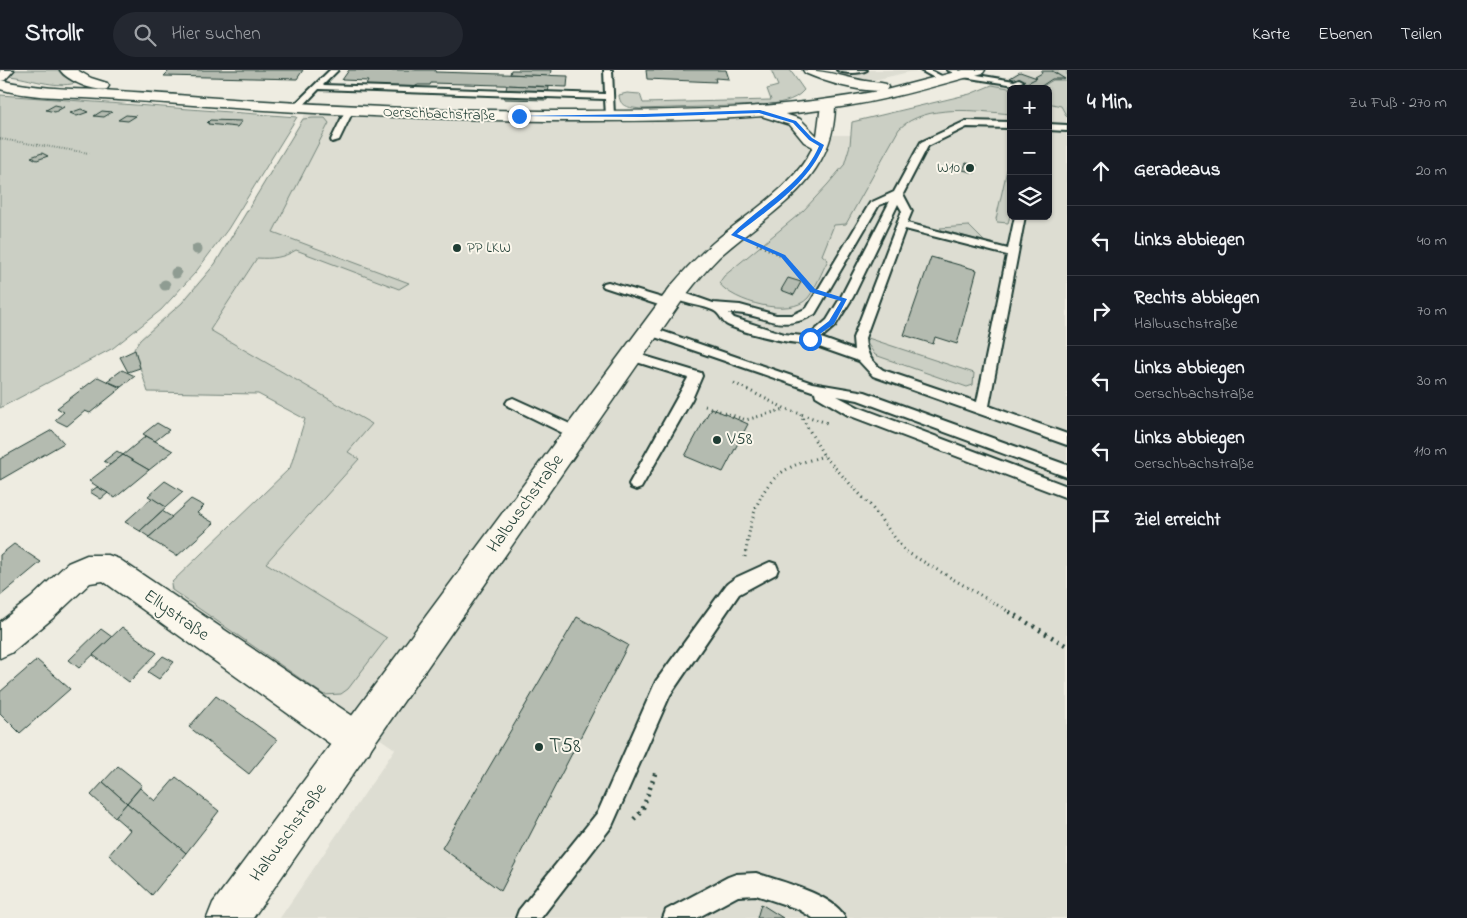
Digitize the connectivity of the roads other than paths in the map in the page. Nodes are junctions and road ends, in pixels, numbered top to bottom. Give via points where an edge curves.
1 (7, 70) edge
2 (67, 70) edge
3 (334, 70) edge
4 (608, 70) edge
5 (803, 70) edge
6 (810, 70) edge
7 (841, 70) edge
8 (863, 70) edge
9 (924, 70) edge
10 (978, 70) edge
11 (953, 75) edge
12 (1019, 81) dead end
13 (1, 82) edge
14 (102, 86) junction
15 (315, 87) junction
16 (907, 90) junction
17 (148, 97) junction
18 (609, 97) junction
19 (828, 105) junction
20 (296, 108) junction
21 (349, 111) junction
22 (760, 111) junction
23 (610, 116) junction
24 (1007, 125) edge
25 (1052, 127) edge
26 (1067, 128) edge
27 (335, 140) dead end
28 (822, 145) junction
29 (898, 194) junction
30 (1019, 220) edge
31 (902, 225) junction
32 (1012, 253) junction
33 (608, 285) dead end
34 (672, 299) junction
35 (720, 309) junction
36 (650, 331) junction
37 (810, 339) junction
38 (631, 356) junction
39 (862, 358) junction
40 (810, 387) junction
41 (513, 403) dead end
42 (982, 409) junction
43 (576, 433) junction
44 (1067, 440) edge
45 (1067, 471) edge
46 (636, 484) dead end
47 (1067, 492) edge
48 (770, 569) dead end
49 (0, 642) edge
50 (356, 740) junction
51 (228, 918) edge
52 (527, 918) edge
53 (674, 918) edge
54 (834, 918) edge

1 - 13 main road
2 - 14 main road
3 - 15 lane
4 - 18 lane
5 - 19 main road
6 - 16 main road via 850,84
7 - 8 lane
9 - 11 lane
10 - 11 main road, Oerschbachstraße
11 - 12 lane
11 - 16 main road, Oerschbachstraße
13 - 14 main road
13 - 17 main road, Oerschbachstraße via 47,92
14 - 17 main road, Oerschbachstraße
15 - 18 lane
15 - 20 lane
16 - 19 main road, Oerschbachstraße
17 - 20 main road, Oerschbachstraße
18 - 23 lane
19 - 22 main road, Oerschbachstraße
19 - 28 main road, Halbuschstraße via 828,123
20 - 21 main road, Oerschbachstraße
21 - 23 main road, Oerschbachstraße
21 - 27 lane
22 - 23 main road, Oerschbachstraße
22 - 28 main road, Oerschbachstraße via 795,122 810,139
24 - 29 lane via 966,124 924,144
25 - 26 lane
28 - 34 main road, Halbuschstraße via 806,172 698,267
29 - 31 lane via 907,211
29 - 35 lane via 875,203 810,311 802,317 792,320 769,318 739,309
29 - 37 lane via 847,297 831,322
30 - 32 lane
31 - 32 lane
31 - 39 lane via 859,338
32 - 42 lane
33 - 34 lane
34 - 35 lane
34 - 36 main road, Halbuschstraße
35 - 37 lane via 730,321 793,340
36 - 38 main road, Halbuschstraße
36 - 40 lane
37 - 39 lane
38 - 43 main road, Halbuschstraße
38 - 46 lane via 696,376
39 - 42 lane via 878,373
40 - 45 lane via 860,395
40 - 47 lane via 853,411
41 - 43 lane
42 - 44 lane
43 - 50 main road, Halbuschstraße
48 - 52 lane via 733,589 663,688 606,819
49 - 50 main road, Ellystraße via 79,573 87,568 108,568
50 - 51 main road, Halbuschstraße
53 - 54 lane via 736,885 756,884 804,900

